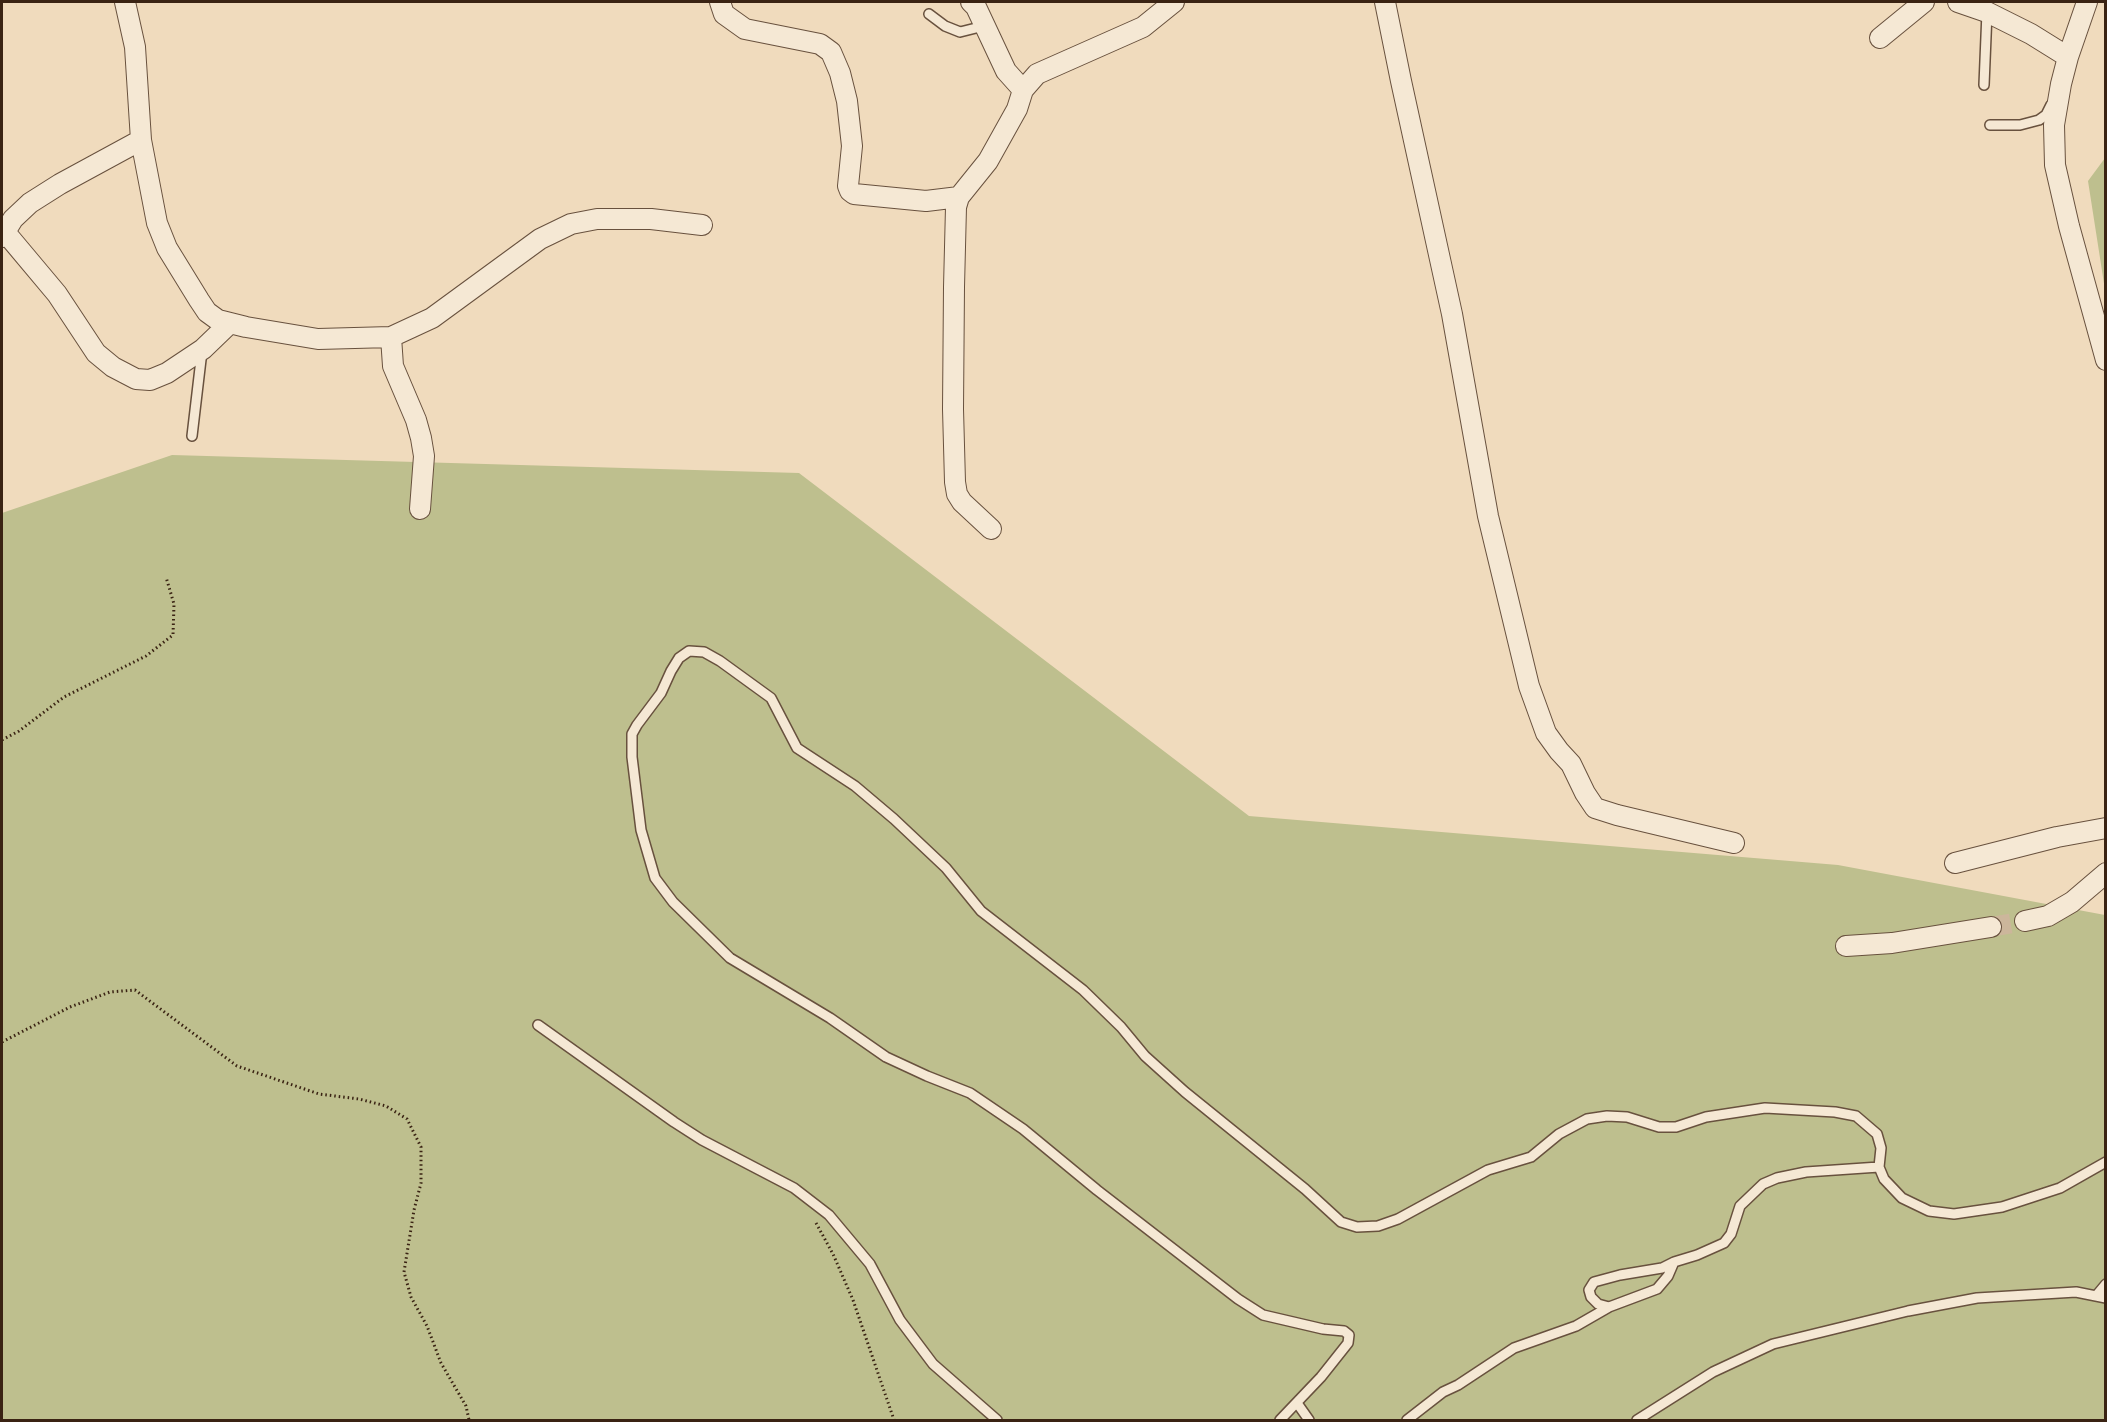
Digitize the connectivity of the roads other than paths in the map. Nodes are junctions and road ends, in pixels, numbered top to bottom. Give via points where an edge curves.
1 (125, 2) edge
2 (720, 2) edge
3 (971, 2) edge
4 (1174, 2) edge
5 (1385, 2) edge
6 (1924, 2) edge
7 (1959, 2) edge
8 (2087, 2) edge
9 (1987, 12) junction
10 (929, 14) dead end
11 (984, 26) junction
12 (1880, 38) dead end
13 (2068, 57) junction
14 (2061, 84) junction
15 (1984, 85) dead end
16 (1023, 90) junction
17 (1990, 125) dead end
18 (141, 140) junction
19 (959, 197) junction
20 (702, 225) dead end
21 (3, 234) edge
22 (230, 323) junction
23 (391, 337) junction
24 (203, 349) junction
25 (2106, 360) edge
26 (192, 436) dead end
27 (420, 509) dead end
28 (991, 529) dead end
29 (2106, 828) edge
30 (1734, 843) dead end
31 (1955, 863) dead end
32 (2106, 873) edge
33 (2025, 921) tunnel mouth
34 (1991, 927) tunnel mouth
35 (1846, 946) dead end
36 (538, 1025) dead end
37 (2106, 1162) edge
38 (1879, 1167) junction
39 (1674, 1262) junction
40 (2106, 1284) edge
41 (2101, 1297) edge
42 (1609, 1307) junction
43 (1297, 1403) junction
44 (997, 1420) edge
45 (1280, 1420) edge
46 (1309, 1420) edge
47 (1407, 1420) edge
48 (1637, 1420) edge

1 - 18 street via 135,47
2 - 19 street via 724,14 745,29 820,44 831,52 847,101 852,146 848,186 854,194 926,201
3 - 11 street
4 - 16 street via 1143,27 1037,74
5 - 30 street via 1452,314 1488,516 1529,686 1546,733 1571,764 1595,808
6 - 12 street
7 - 9 street
8 - 13 street
9 - 13 street
9 - 15 lane
10 - 11 lane via 960,32
11 - 16 street via 1006,71
13 - 14 street
14 - 17 lane via 2046,115 2039,120 2020,125
14 - 25 street via 2054,125 2055,165
16 - 19 street via 1017,109 988,161
18 - 21 street via 30,202
18 - 22 street via 157,223 167,248 207,312
19 - 28 street via 954,287 955,482 962,502
20 - 23 street via 651,219 597,219 571,224 540,239 432,318
21 - 24 street via 57,294 96,353 113,367 136,380 150,380
22 - 23 street via 318,339
22 - 24 street
23 - 27 street via 393,366 421,438 424,456
24 - 26 lane
29 - 31 street
32 - 33 street via 2072,902 2048,916
34 - 35 street
36 - 44 lane via 702,1140 794,1188 829,1215 870,1264 900,1320 933,1364
37 - 38 lane via 2060,1188 2002,1206 1954,1214 1929,1211 1902,1198 1884,1179
38 - 39 lane via 1806,1172 1763,1184 1740,1206 1731,1234 1724,1242
38 - 43 lane via 1881,1148 1877,1134 1856,1116 1766,1108 1659,1127 1627,1117 1607,1116 1587,1119 1559,1134 1531,1157 1488,1170 1398,1219 1378,1226 1357,1227 1341,1222 1185,1092 1083,990 981,911 945,868 894,819 855,786 797,748 771,698 704,652 689,651 679,658 661,693 632,734 641,830 655,878 673,902 730,958 886,1057 970,1093 1023,1129 1238,1299 1263,1315 1349,1335 1348,1343
39 - 42 lane via 1657,1289
39 - 42 lane via 1594,1282 1591,1297
40 - 41 lane
41 - 48 lane via 2076,1292 1977,1298 1773,1344 1713,1372
42 - 47 lane via 1576,1326 1514,1348 1443,1392
43 - 45 lane
43 - 46 lane

